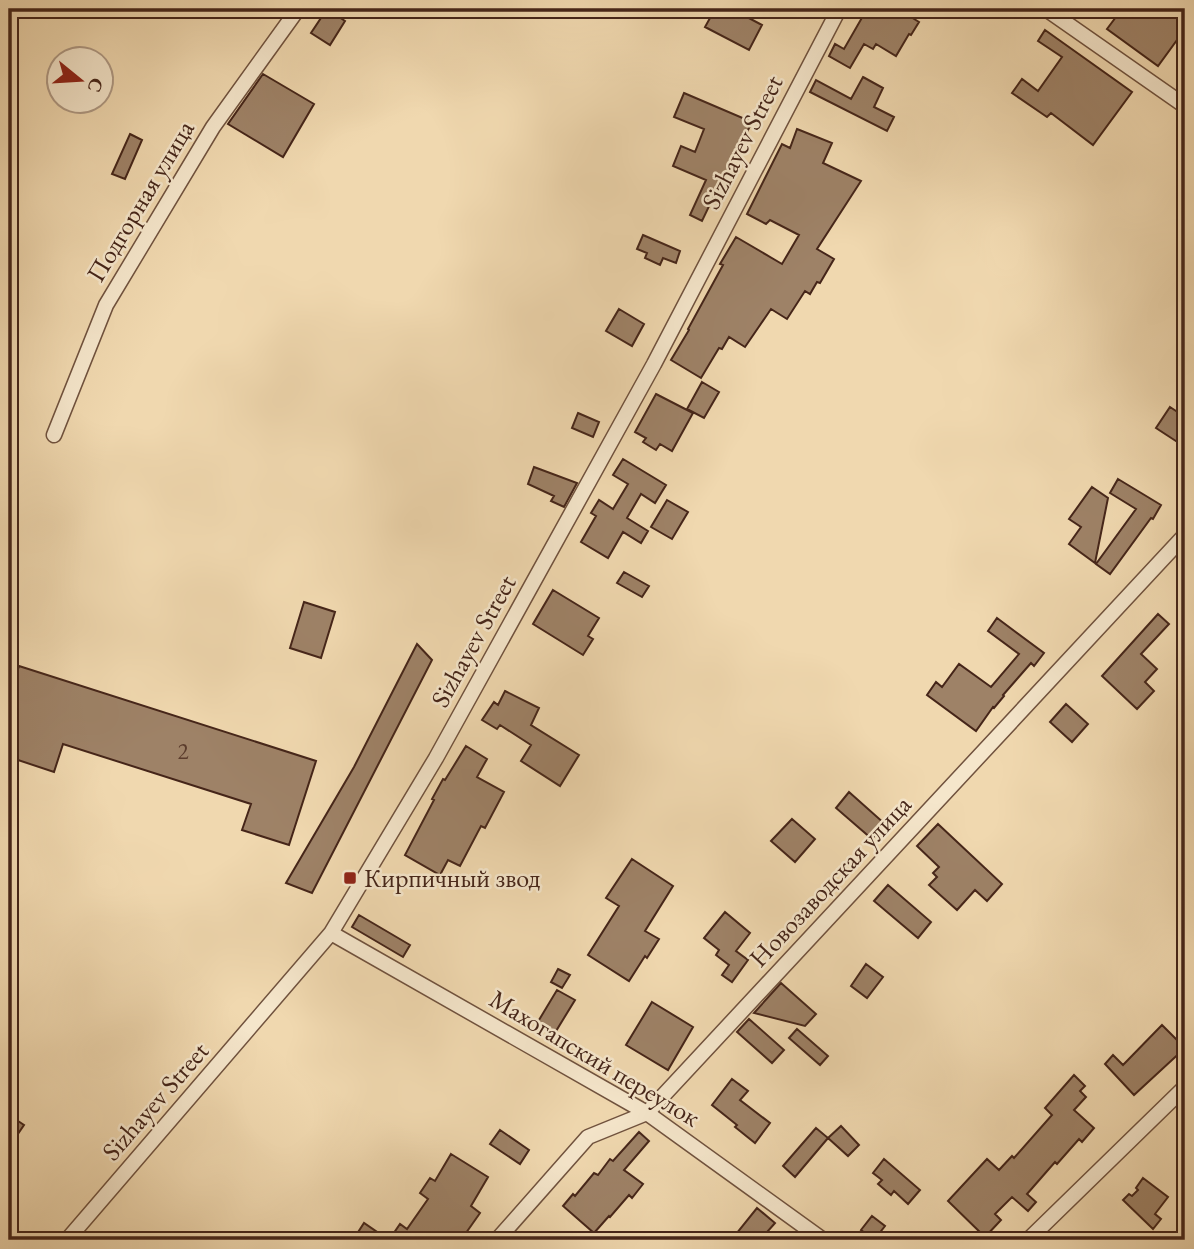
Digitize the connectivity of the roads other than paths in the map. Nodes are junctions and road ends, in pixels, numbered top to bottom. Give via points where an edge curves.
1 (298, 9) edge
2 (839, 9) edge
3 (1046, 9) edge
4 (1185, 106) edge
5 (54, 435) dead end
6 (1185, 535) edge
7 (331, 933) junction
8 (1185, 1087) edge
9 (647, 1112) junction
10 (72, 1239) edge
11 (497, 1240) edge
12 (823, 1240) edge
13 (1028, 1240) edge

1 - 5 street, Подгорная улица via 213,127 106,305
2 - 7 street, Sizhayev Street via 654,364 436,758
3 - 4 street
6 - 9 street, Новозаводская улица
7 - 9 street, Махогапский переулок
7 - 10 street, Sizhayev Street
8 - 13 street
9 - 11 street, Новозаводская улица via 588,1137
9 - 12 street, Махогапский переулок

